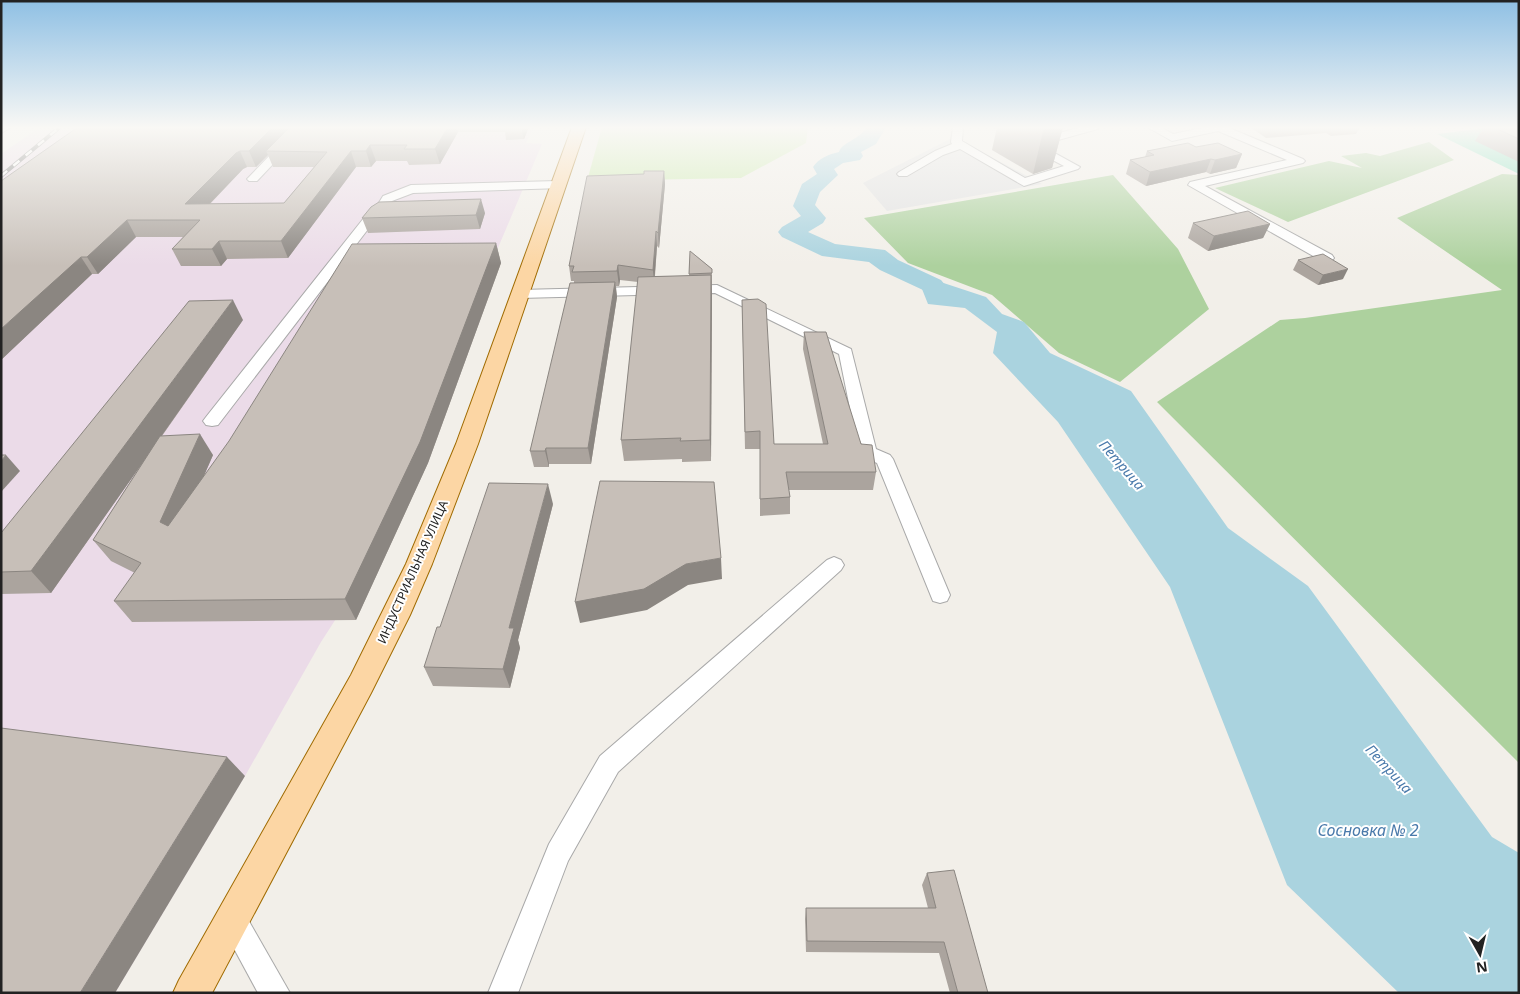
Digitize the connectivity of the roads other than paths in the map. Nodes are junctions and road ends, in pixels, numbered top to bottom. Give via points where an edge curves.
1 (258, 173) edge
2 (562, 173) edge
3 (1009, 173) edge
4 (1053, 173) edge
5 (1245, 173) edge
6 (253, 179) dead end
7 (558, 185) junction
8 (1327, 258) edge
9 (520, 294) junction
10 (212, 421) dead end
11 (834, 565) dead end
12 (940, 595) dead end
13 (232, 919) junction
14 (192, 993) edge
15 (275, 993) edge
16 (504, 993) edge

1 - 6 lane
2 - 7 main road, ИНДУСТРИАЛЬНАЯ УЛИЦА
3 - 4 lane via 1024,182
5 - 8 lane via 1194,185
7 - 9 main road, ИНДУСТРИАЛЬНАЯ УЛИЦА
7 - 10 lane via 411,189 387,199
9 - 12 lane via 718,289 846,352 868,453 884,459
9 - 13 main road, ИНДУСТРИАЛЬНАЯ УЛИЦА via 447,496 396,615
11 - 16 lane via 609,764 558,852
13 - 14 main road, ИНДУСТРИАЛЬНАЯ УЛИЦА
13 - 15 lane

